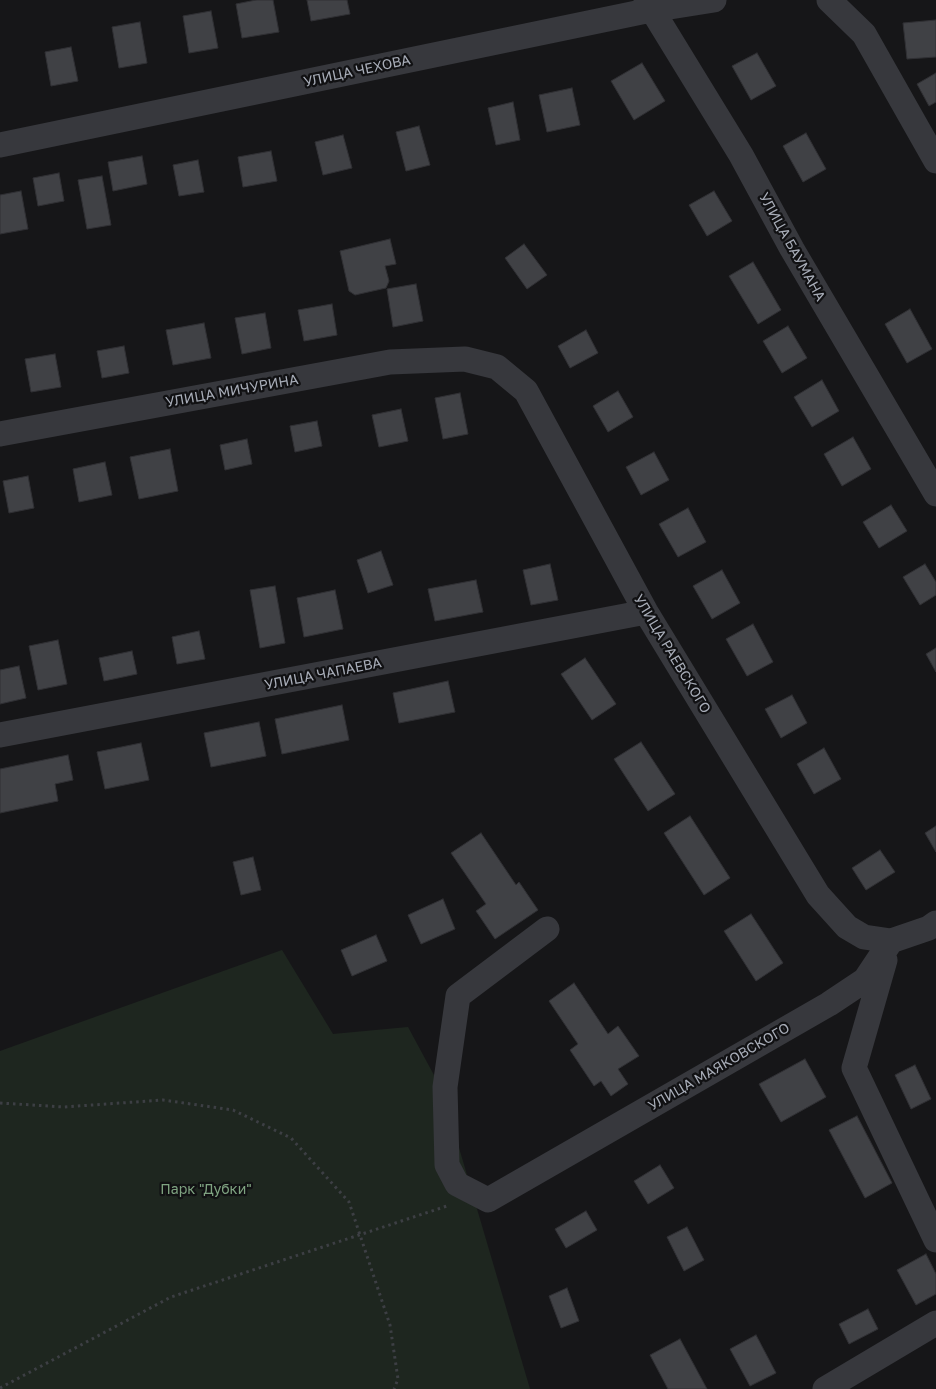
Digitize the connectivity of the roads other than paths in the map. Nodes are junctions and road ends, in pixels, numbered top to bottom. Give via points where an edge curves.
1 (714, 0) edge
2 (829, 0) edge
3 (649, 5) edge
4 (0, 145) edge
5 (936, 160) edge
6 (465, 358) joint
7 (0, 434) edge
8 (936, 494) edge
9 (646, 612) junction
10 (0, 735) edge
11 (936, 923) edge
12 (548, 929) dead end
13 (891, 941) junction
14 (936, 1240) edge
15 (936, 1323) edge
16 (825, 1389) edge

1 - 3 street, УЛИЦА ЧЕХОВА
2 - 5 street via 864,34
3 - 4 street, УЛИЦА ЧЕХОВА
3 - 8 street, УЛИЦА БАУМАНА via 741,155 792,249
6 - 7 street, УЛИЦА МИЧУРИНА via 390,362
6 - 9 street, УЛИЦА РАЕВСКОГО via 497,367 526,391
9 - 10 street, УЛИЦА ЧАПАЕВА
9 - 13 street, УЛИЦА РАЕВСКОГО via 818,895 847,926 864,937
11 - 13 street
12 - 13 street, УЛИЦА МАЯКОВСКОГО via 458,996 445,1087 447,1165 457,1184 488,1200 829,1004 865,980
13 - 14 street via 854,1068
15 - 16 street

